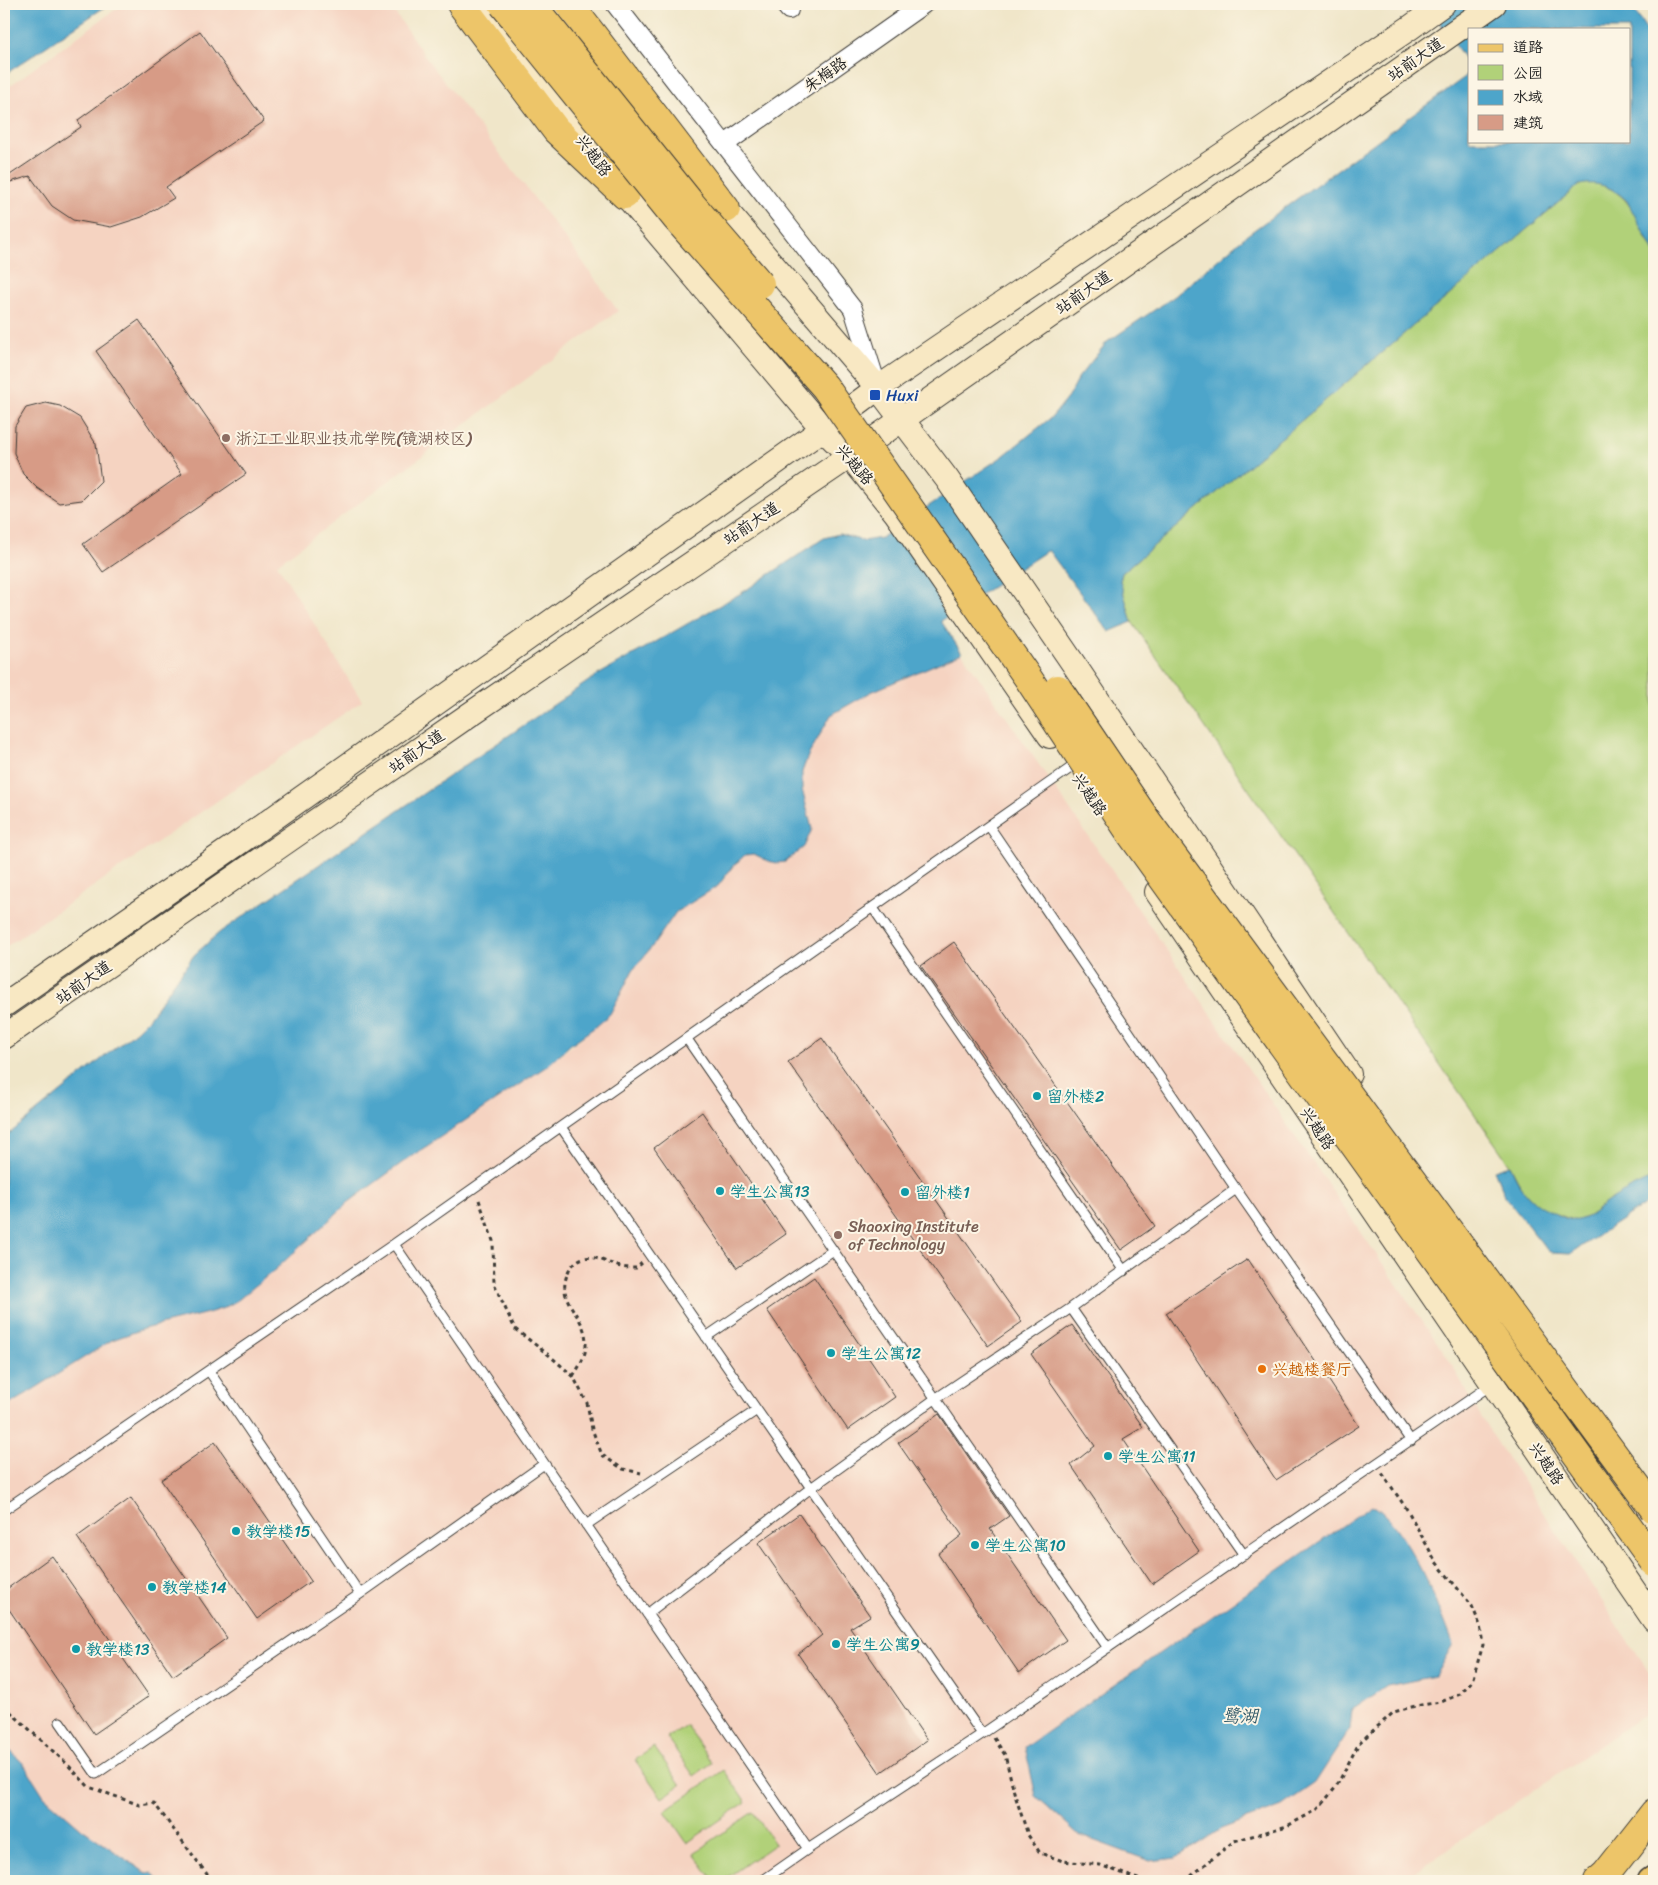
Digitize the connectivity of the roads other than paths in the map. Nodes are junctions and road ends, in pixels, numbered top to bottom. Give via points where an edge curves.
1 (461, 4) edge
2 (478, 4) edge
3 (503, 4) edge
4 (531, 4) edge
5 (553, 4) edge
6 (569, 4) edge
7 (615, 4) edge
8 (924, 4) edge
9 (1443, 4) edge
10 (1494, 4) edge
11 (725, 144) junction
12 (624, 195) junction
13 (726, 209) junction
14 (878, 388) junction
15 (902, 419) junction
16 (823, 429) junction
17 (850, 456) junction
18 (1072, 768) junction
19 (989, 826) junction
20 (873, 908) junction
21 (4, 1005) edge
22 (4, 1037) edge
23 (687, 1039) junction
24 (561, 1127) junction
25 (1236, 1189) junction
26 (394, 1244) junction
27 (832, 1251) junction
28 (1124, 1271) junction
29 (1072, 1308) junction
30 (706, 1337) junction
31 (1529, 1359) junction
32 (208, 1371) junction
33 (1500, 1379) junction
34 (935, 1399) junction
35 (758, 1410) junction
36 (1411, 1440) junction
37 (544, 1464) junction
38 (811, 1488) junction
39 (1654, 1508) edge
40 (4, 1510) edge
41 (586, 1525) junction
42 (1654, 1536) edge
43 (1244, 1555) junction
44 (1654, 1562) edge
45 (360, 1594) junction
46 (647, 1614) junction
47 (1654, 1620) edge
48 (1108, 1648) junction
49 (60, 1722) dead end
50 (986, 1732) junction
51 (1654, 1813) edge
52 (808, 1849) junction
53 (1654, 1879) edge
54 (762, 1881) edge
55 (1598, 1881) edge
56 (1651, 1881) edge

1 - 12 highway via 556,130
2 - 12 main road, 兴越路
3 - 44 highway, bridge via 676,218 825,387 1028,678 1131,834
4 - 39 highway, bridge via 692,205 837,372 1046,670 1147,821
5 - 13 main road via 687,167
6 - 13 highway
7 - 11 street
8 - 11 street, 朱梅路
9 - 14 main road, 站前大道
10 - 15 main road, 站前大道
11 - 14 street via 853,309
12 - 16 main road, 兴越路
13 - 14 main road
14 - 15 main road
14 - 16 main road, 站前大道
15 - 17 main road, 站前大道
15 - 31 main road via 1077,669
16 - 17 main road, 兴越路
16 - 21 main road, 站前大道 via 229,850
17 - 18 main road, 兴越路 via 896,513
17 - 22 main road, 站前大道 via 469,714
18 - 19 lane
18 - 33 main road, 兴越路
19 - 20 lane
19 - 25 lane
20 - 23 lane
20 - 28 lane
23 - 24 lane
23 - 27 lane
24 - 26 lane
24 - 30 lane
25 - 28 lane
25 - 36 lane
26 - 32 lane
26 - 37 lane
27 - 30 lane
27 - 34 lane
28 - 29 lane
29 - 34 lane
29 - 43 lane
30 - 35 lane
31 - 33 lane
31 - 42 main road
32 - 40 lane
32 - 45 lane
33 - 36 lane
33 - 47 main road, 兴越路
34 - 38 lane
34 - 48 lane
35 - 38 lane
35 - 41 lane
36 - 43 lane
37 - 41 lane
37 - 45 lane
38 - 46 lane
38 - 50 lane
41 - 46 lane
43 - 48 lane
45 - 49 lane via 96,1774
46 - 52 lane
48 - 50 lane
50 - 52 lane
51 - 55 highway
52 - 54 lane
53 - 56 main road

